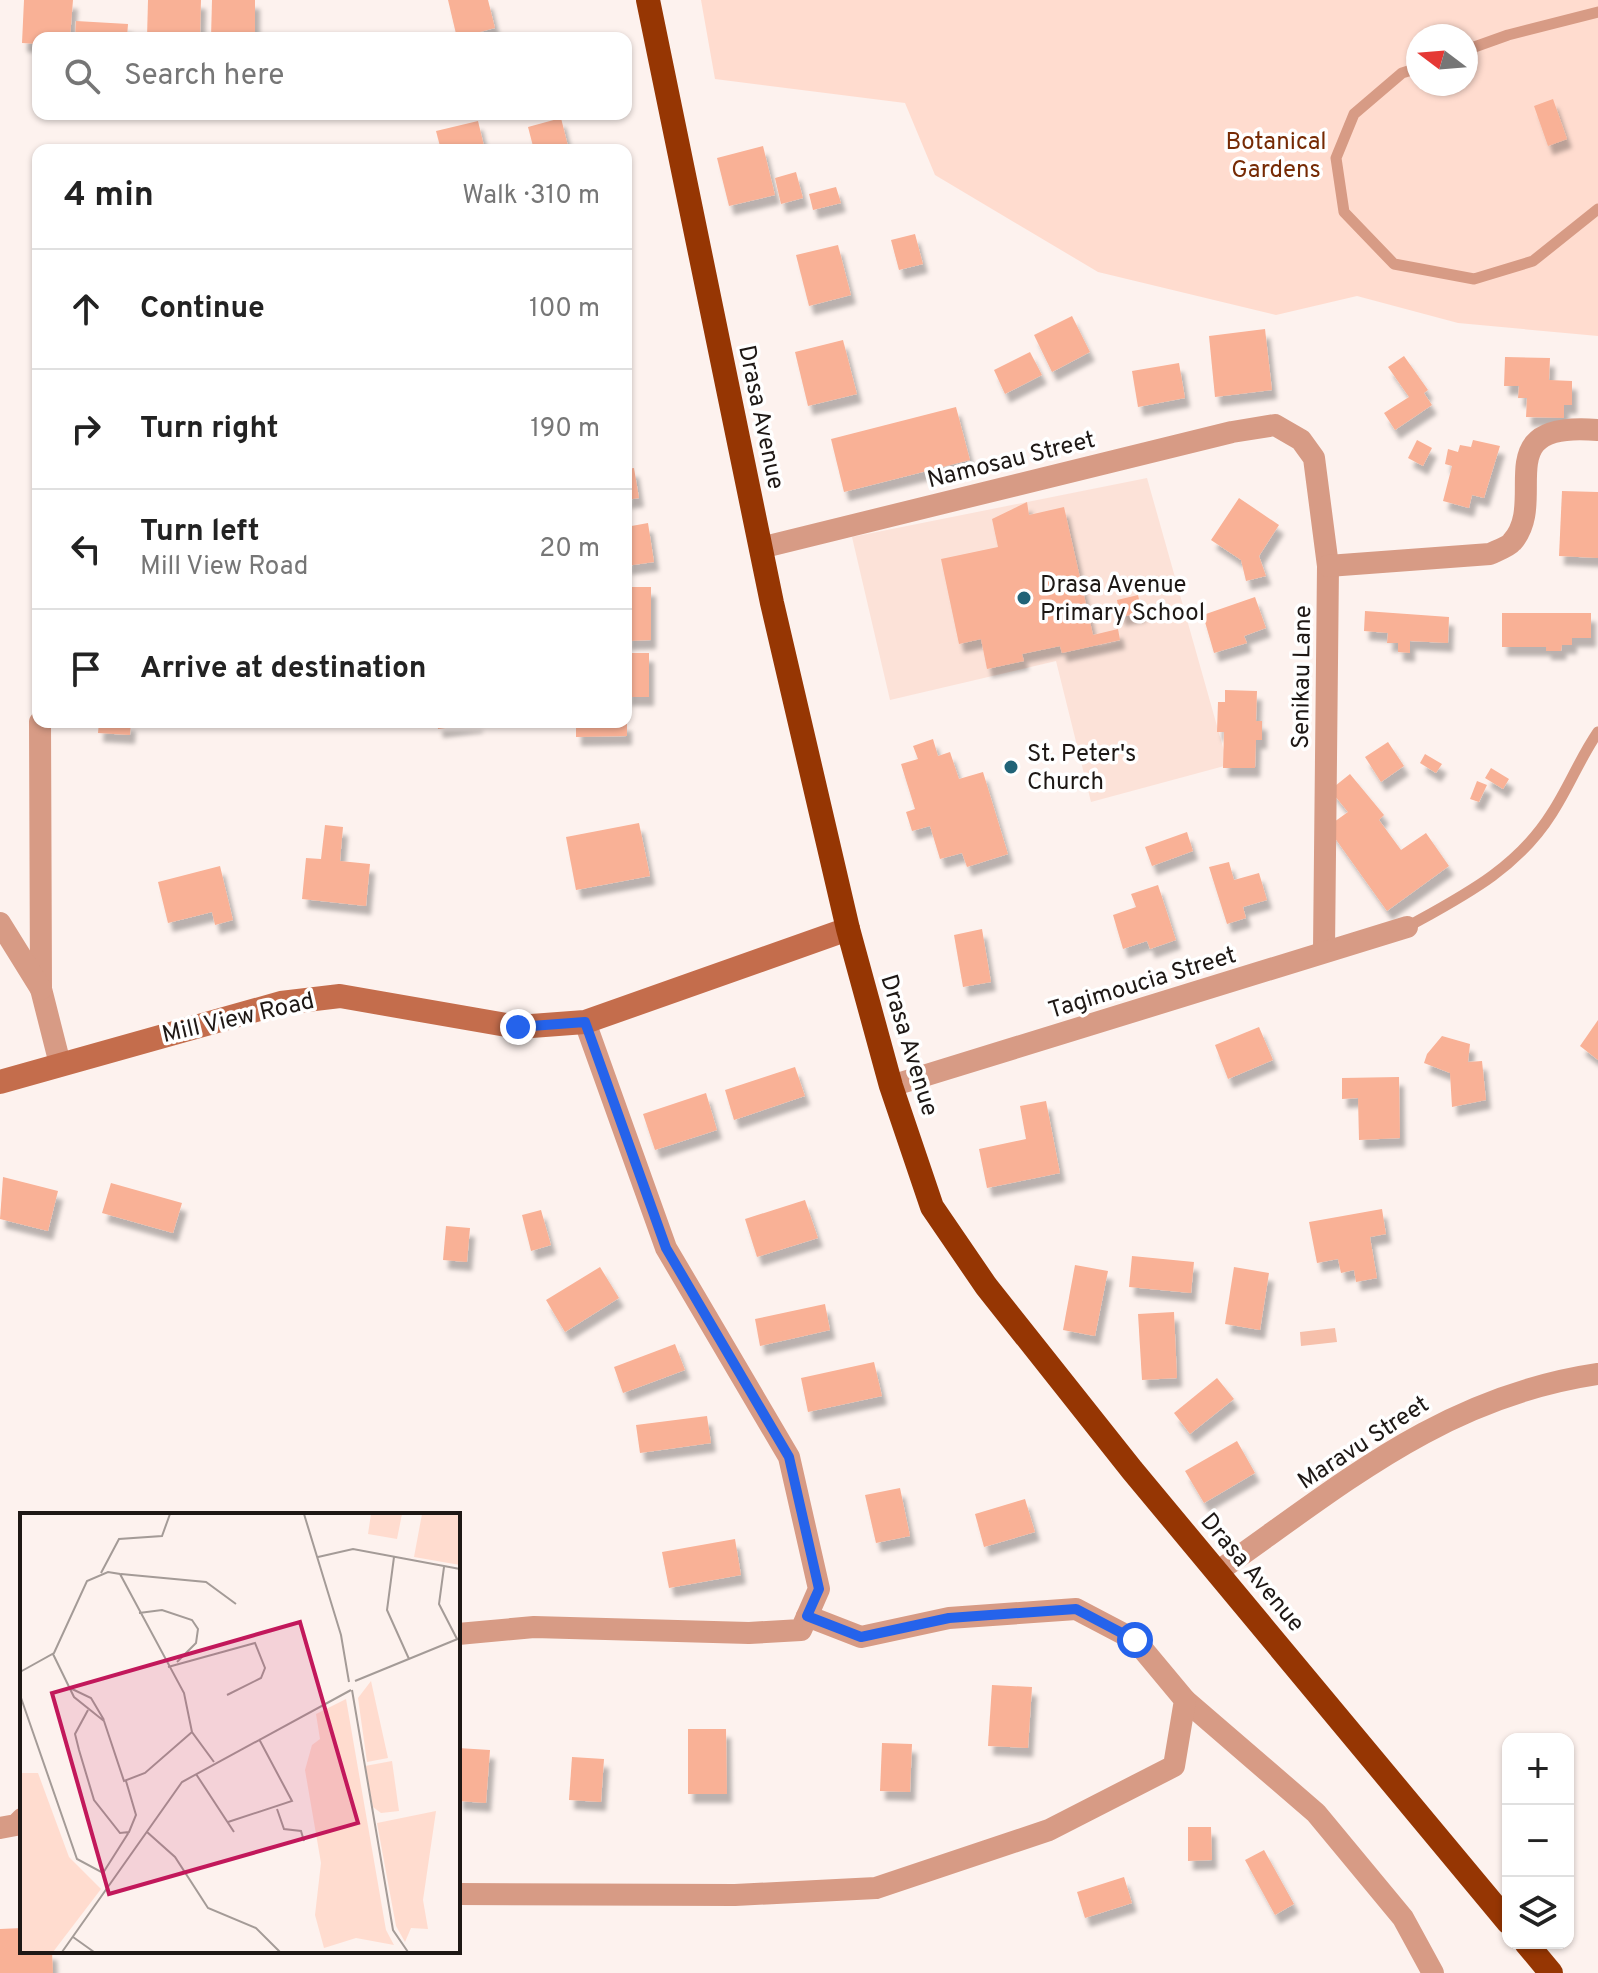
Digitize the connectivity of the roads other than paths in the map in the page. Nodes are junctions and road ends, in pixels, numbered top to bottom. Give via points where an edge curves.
1 (648, 0) edge
2 (1598, 12) edge
3 (1478, 46) edge
4 (1406, 72) edge
5 (1598, 209) edge
6 (1275, 425) joint
7 (1598, 430) edge
8 (760, 548) junction
9 (1328, 566) junction
10 (40, 728) edge
11 (1598, 732) edge
12 (0, 923) edge
13 (1407, 927) joint
14 (848, 929) junction
15 (1324, 950) junction
16 (41, 989) junction
17 (585, 1022) junction
18 (60, 1064) junction
19 (0, 1082) edge
20 (891, 1086) junction
21 (1598, 1374) edge
22 (1217, 1572) junction
23 (807, 1616) junction
24 (460, 1634) edge
25 (1185, 1700) junction
26 (20, 1821) edge
27 (0, 1828) edge
28 (20, 1831) edge
29 (0, 1835) edge
30 (460, 1894) edge
31 (1502, 1915) edge
32 (1531, 1949) edge
33 (1433, 1973) edge
34 (1551, 1973) edge

1 - 8 highway, Drasa Avenue
2 - 3 lane
4 - 5 lane via 1354,114 1336,158 1344,212 1394,264 1474,279 1533,261
6 - 8 street, Namosau Street
6 - 9 street, Senikau Lane via 1301,440 1314,458
7 - 9 street via 1568,428 1543,435 1531,452 1522,518 1512,542 1490,554
8 - 14 highway, Drasa Avenue
9 - 15 street, Senikau Lane
10 - 16 street
11 - 13 lane via 1551,814 1516,859
12 - 16 street
13 - 15 street, Tagimoucia Street
14 - 17 street, Mill View Road
14 - 20 highway, Drasa Avenue
15 - 20 street, Tagimoucia Street
16 - 18 street
17 - 18 street, Mill View Road via 518,1027 340,996 281,1003
17 - 23 street via 666,1248 789,1457 819,1589
18 - 19 street, Mill View Road
20 - 22 highway, Drasa Avenue via 939,1218 986,1286
21 - 22 street, Maravu Street via 1501,1398 1429,1428
22 - 31 highway, Drasa Avenue
23 - 24 street via 801,1630 749,1633 534,1627
23 - 25 street via 861,1637 949,1618 1076,1609 1135,1640
25 - 30 street via 1174,1766 1049,1830 876,1888 735,1895
25 - 33 street via 1316,1813 1403,1918
26 - 27 street
28 - 29 street
32 - 34 highway

